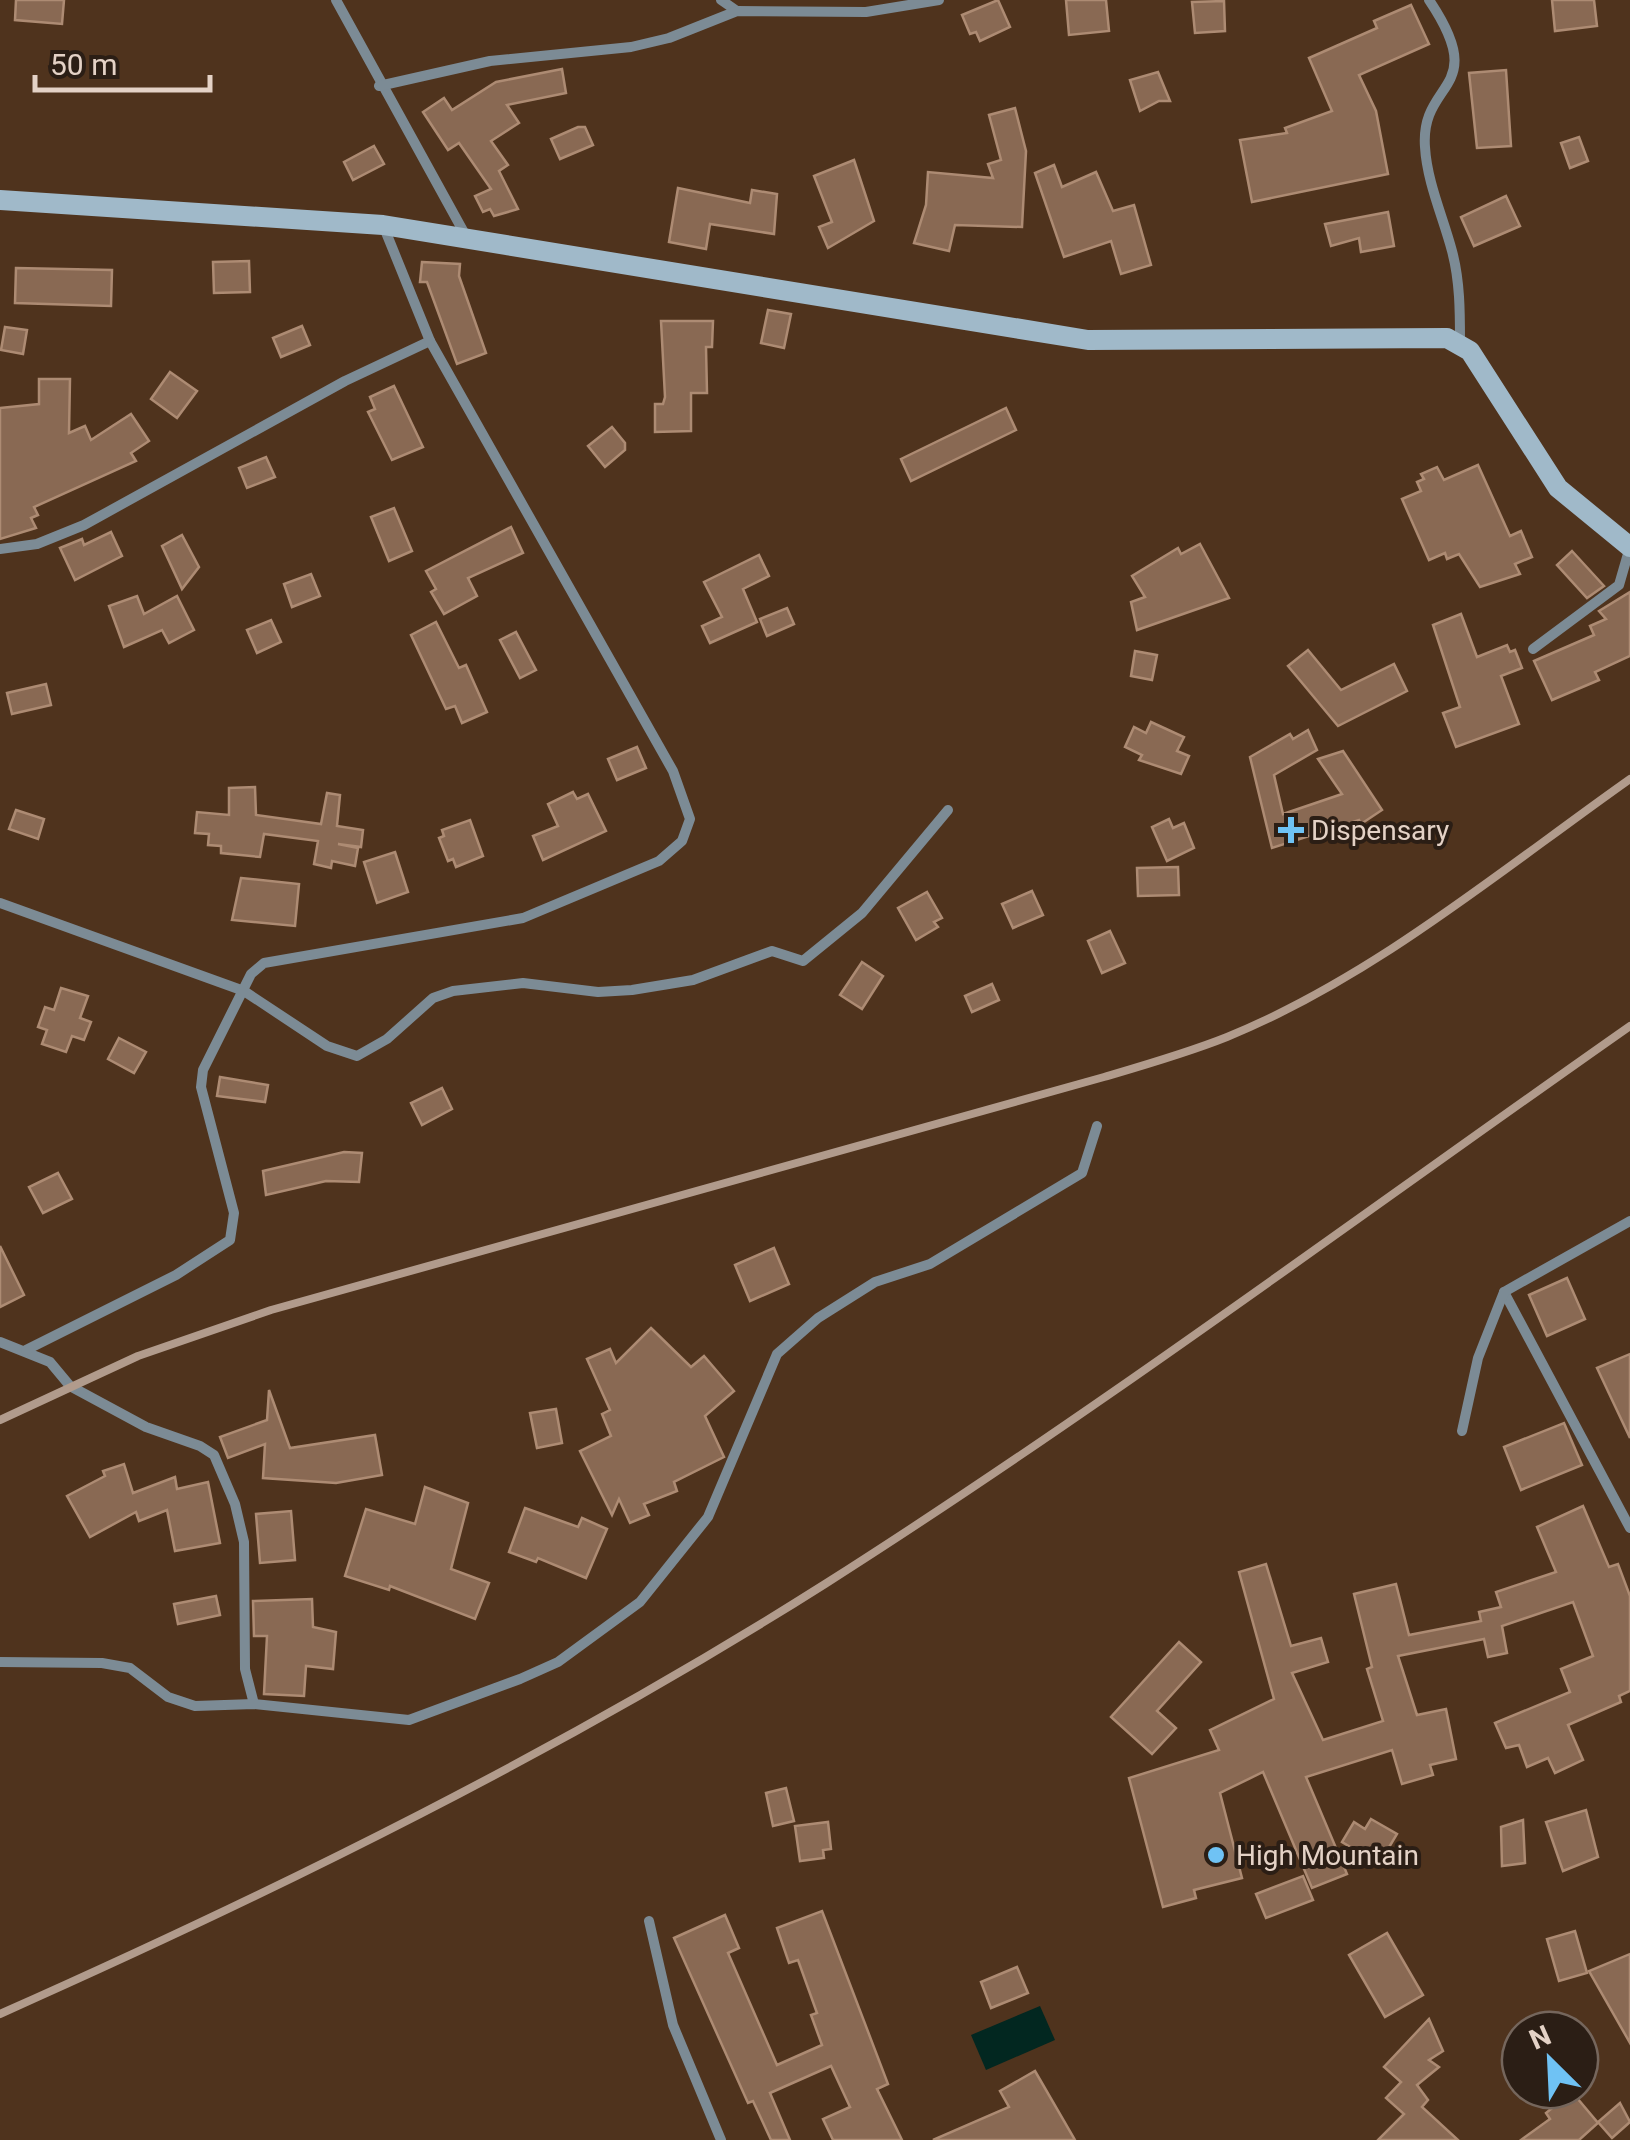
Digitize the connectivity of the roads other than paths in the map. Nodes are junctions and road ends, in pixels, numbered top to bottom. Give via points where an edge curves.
1 (336, 0) edge
2 (721, 0) edge
3 (803, 0) edge
4 (939, 0) edge
5 (1430, 0) edge
6 (795, 10) junction
7 (737, 12) junction
8 (379, 86) junction
9 (0, 200) edge
10 (383, 225) junction
11 (470, 243) junction
12 (430, 341) junction
13 (1460, 342) junction
14 (1630, 547) edge
15 (0, 549) edge
16 (1533, 648) dead end
17 (948, 810) dead end
18 (0, 903) edge
19 (244, 990) junction
20 (1097, 1126) dead end
21 (1630, 1221) edge
22 (1504, 1292) junction
23 (0, 1342) edge
24 (26, 1350) junction
25 (1462, 1431) dead end
26 (1630, 1528) edge
27 (0, 1662) edge
28 (254, 1704) junction
29 (650, 1921) dead end
30 (721, 2140) edge

1 - 8 street
2 - 7 street
3 - 6 street
4 - 6 street via 866,12
5 - 13 street via 1456,46 1449,87 1425,137 1453,254
6 - 7 street
7 - 8 street via 631,47 490,60
8 - 11 street
9 - 10 street
10 - 11 street
10 - 12 street
11 - 13 street via 1088,340
12 - 15 street via 345,380 84,526 38,544
12 - 19 street via 673,770 690,819 682,842 659,861 523,918 276,959 251,974
13 - 14 street via 1558,488
14 - 16 street via 1619,585
17 - 19 street via 862,913 803,961 772,951 693,980 632,990 523,983 453,991 433,998 357,1056 327,1046
18 - 19 street
19 - 24 street via 209,1052 201,1087 234,1212 230,1240
20 - 28 street via 1082,1172 930,1264 875,1282 791,1339 777,1354 708,1517 640,1602 558,1662 409,1720
21 - 22 street
22 - 25 street via 1478,1358
22 - 26 street
23 - 24 street
24 - 28 street via 50,1362 70,1386 214,1455 244,1542 245,1669
27 - 28 street via 102,1663 130,1668 180,1703
29 - 30 street via 673,2025

